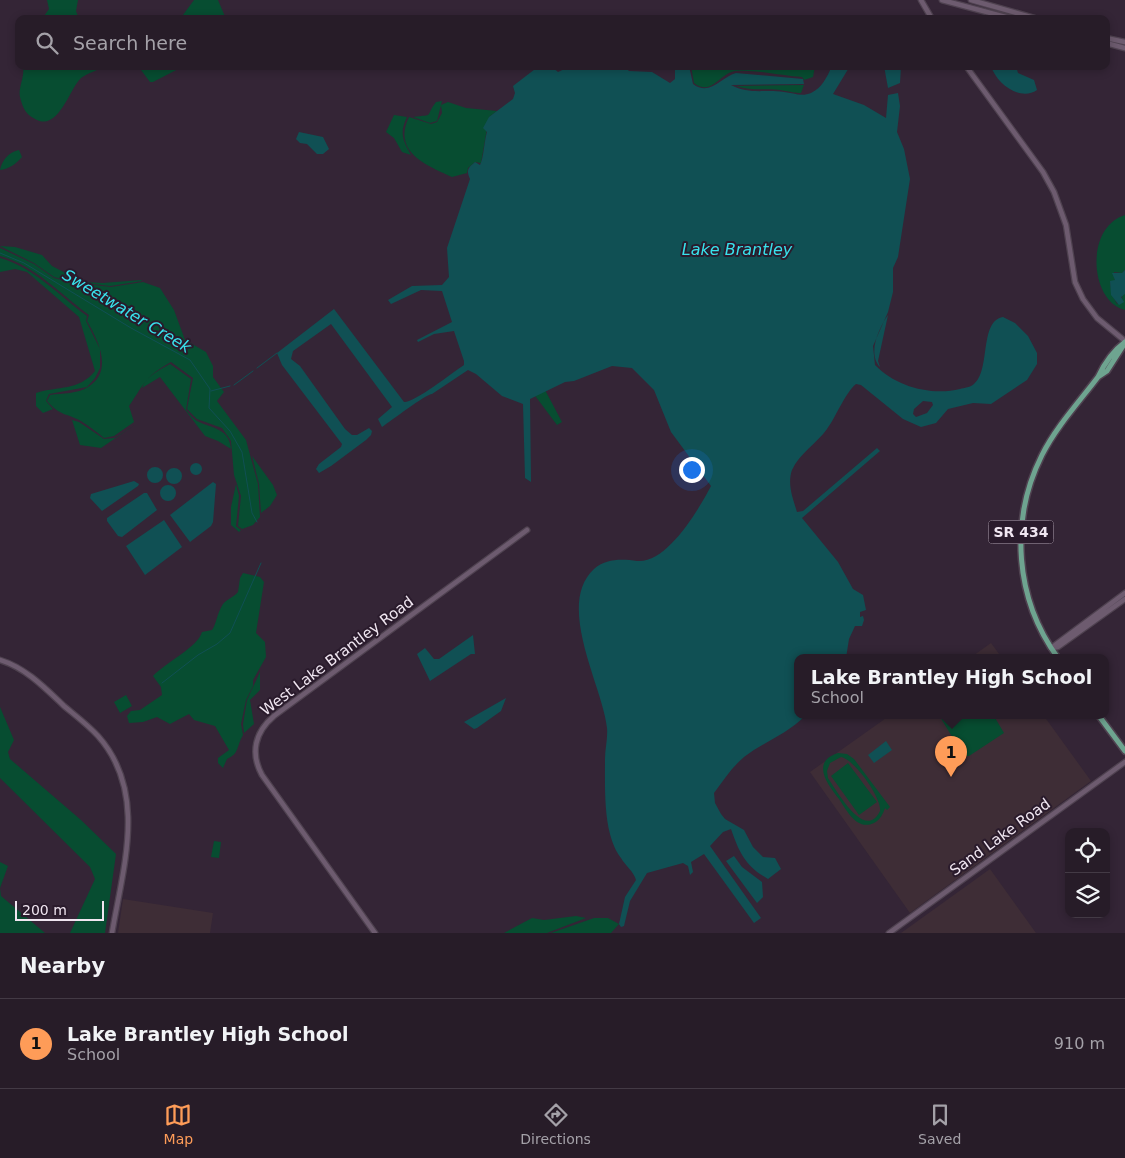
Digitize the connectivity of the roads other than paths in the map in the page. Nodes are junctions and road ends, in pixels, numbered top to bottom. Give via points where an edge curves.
1 (942, 0) edge
2 (971, 0) edge
3 (920, 1) edge
4 (972, 8) junction
5 (1005, 9) junction
6 (929, 15) edge
7 (998, 15) edge
8 (1025, 15) edge
9 (1110, 39) edge
10 (1125, 42) edge
11 (1110, 44) edge
12 (1125, 48) edge
13 (969, 70) edge
14 (1125, 342) edge
15 (527, 530) dead end
16 (1125, 594) edge
17 (1125, 599) edge
18 (1051, 648) junction
19 (1055, 654) edge
20 (0, 660) edge
21 (1101, 719) edge
22 (1125, 751) edge
23 (1125, 762) edge
24 (112, 933) edge
25 (375, 933) edge
26 (889, 933) edge

1 - 4 street
2 - 5 street
3 - 6 street
4 - 5 street via 978,5
4 - 7 street
5 - 8 street
9 - 10 street
11 - 12 street
13 - 14 street via 1054,192 1066,225 1075,282 1083,299 1097,318
14 - 18 main road, SR 434 via 1107,371 1098,378 1042,455 1024,508 1020,548 1024,583 1036,619
15 - 25 street, West Lake Brantley Road via 270,720 257,739 255,756 262,775
16 - 18 street
17 - 18 street via 1058,647
18 - 19 main road, SR 434
20 - 24 street via 27,673 92,730 110,753 121,776 128,804 129,830
21 - 22 main road
23 - 26 street, Sand Lake Road

